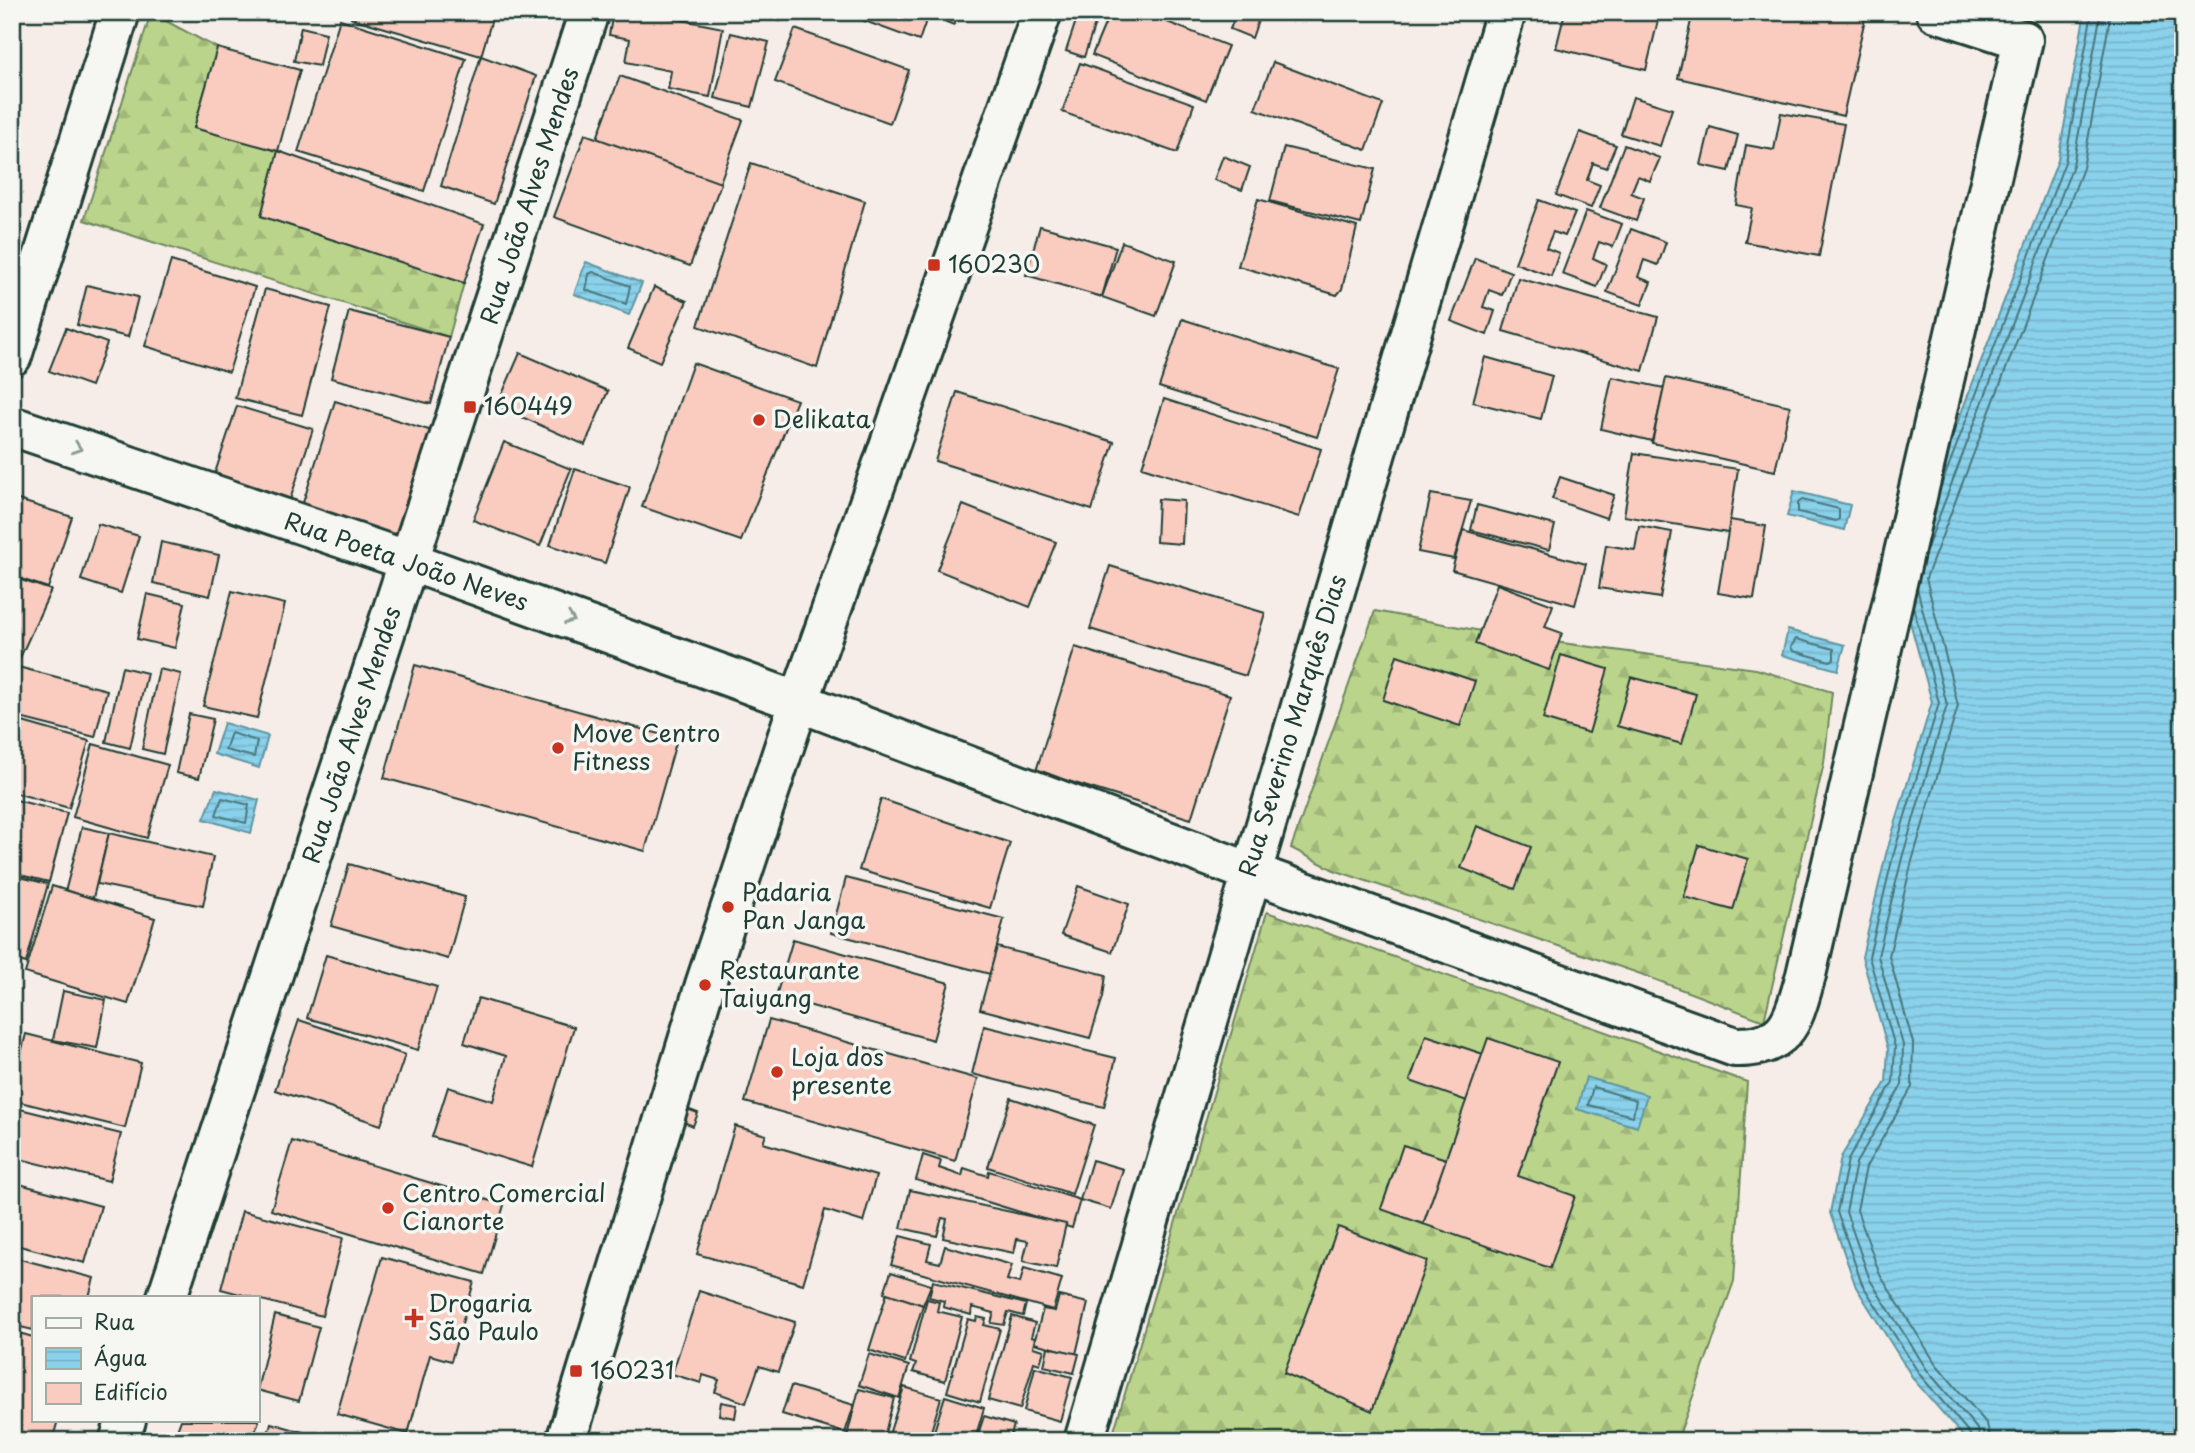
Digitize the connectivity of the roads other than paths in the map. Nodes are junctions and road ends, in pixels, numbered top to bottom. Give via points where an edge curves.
1 (120, 12) edge
2 (589, 12) edge
3 (1042, 12) edge
4 (1506, 12) edge
5 (1936, 12) edge
6 (12, 356) edge
7 (12, 426) edge
8 (409, 561) junction
9 (799, 702) junction
10 (1250, 872) junction
11 (167, 1296) edge
12 (125, 1422) edge
13 (119, 1441) edge
14 (566, 1441) edge
15 (1084, 1441) edge

1 - 6 street
2 - 8 street, Rua João Alves Mendes
3 - 9 street
4 - 10 street, Rua Severino Marquês Dias
5 - 10 street, Rua Poeta João Neves via 2023,40 1806,975 1796,1012 1781,1038 1760,1048 1735,1047
7 -> 8 street, Rua Poeta João Neves
8 -> 9 street, Rua Poeta João Neves
8 - 11 street, Rua João Alves Mendes
9 - 10 street, Rua Poeta João Neves
9 - 14 street via 705,985
10 - 15 street, Rua Severino Marquês Dias
12 - 13 street

